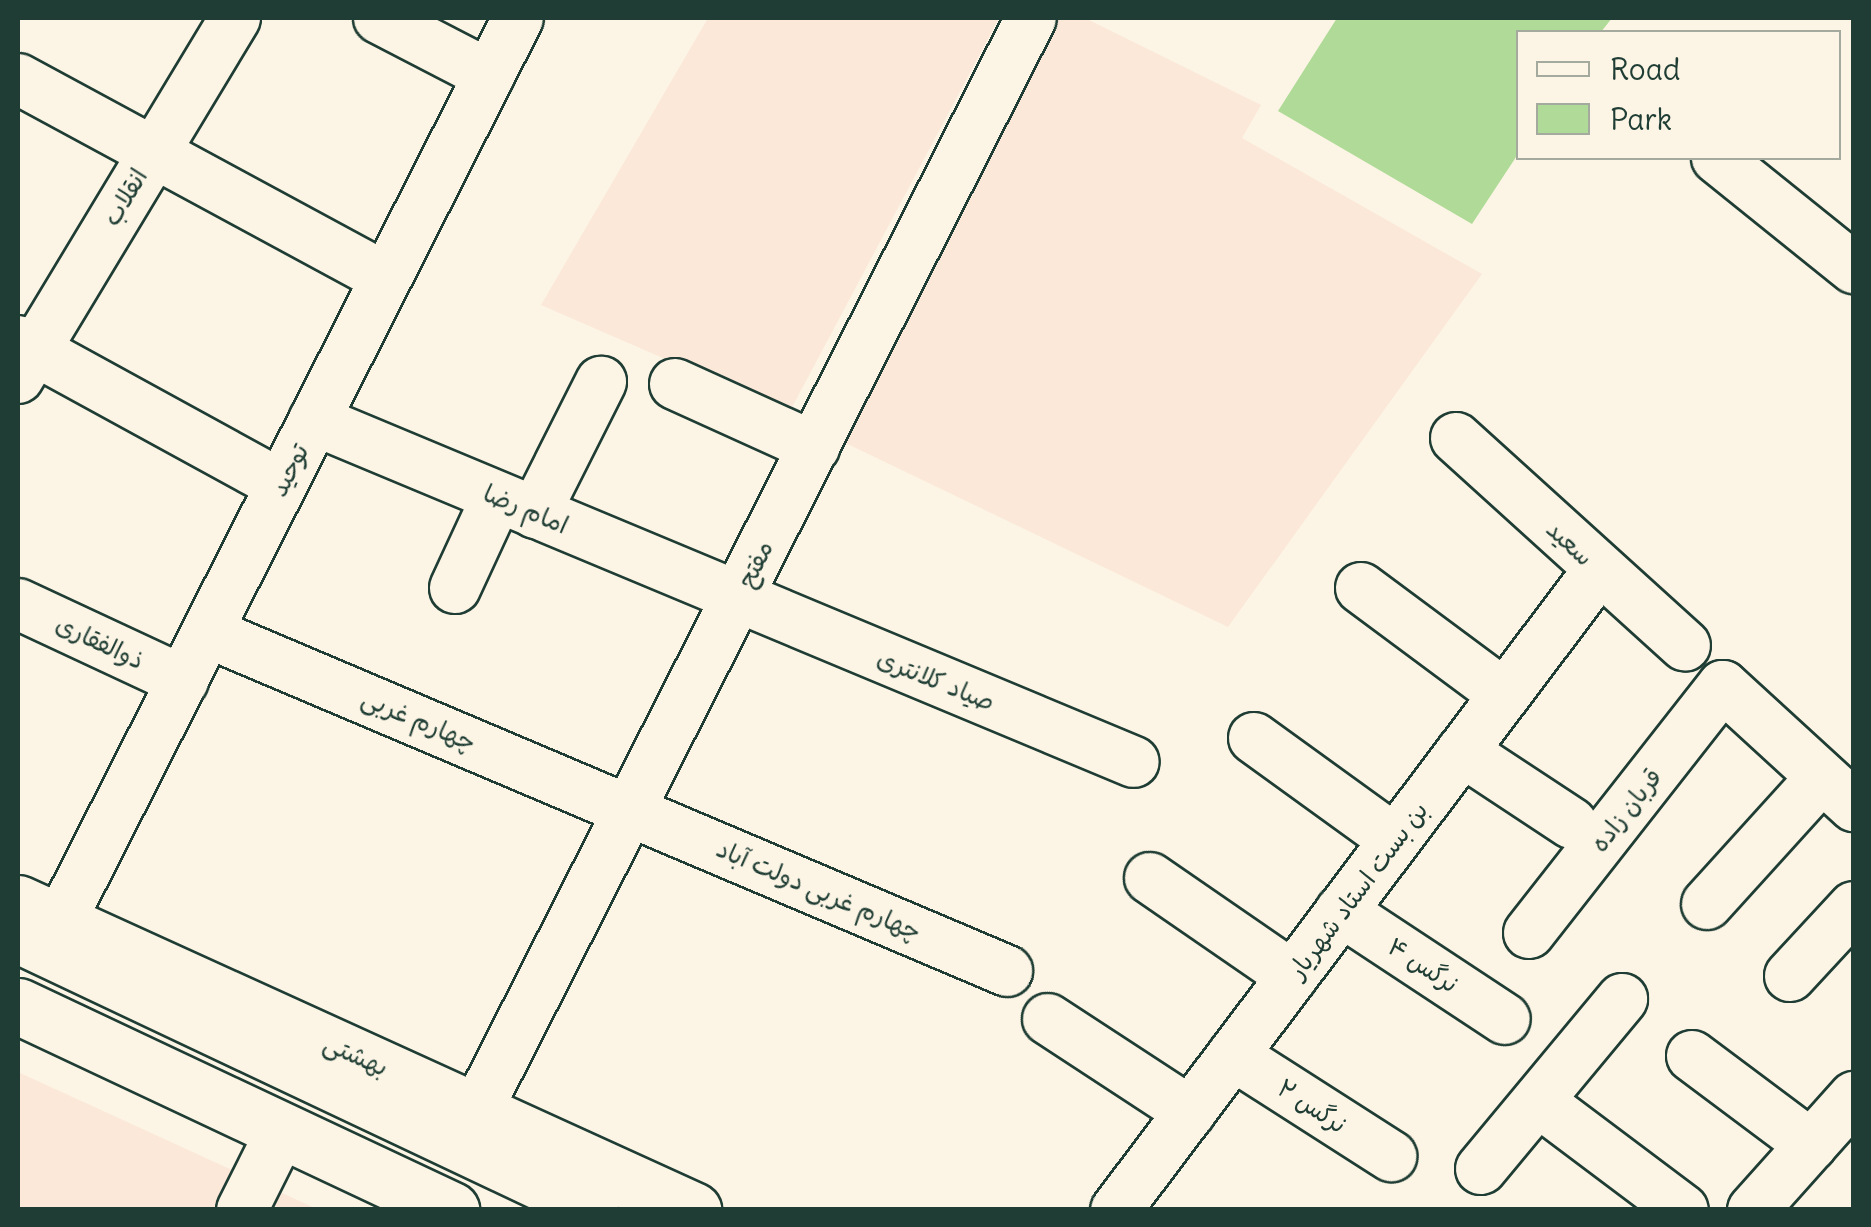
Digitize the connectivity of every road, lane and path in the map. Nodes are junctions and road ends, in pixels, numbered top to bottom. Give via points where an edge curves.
1 (235, 18) edge
2 (379, 18) edge
3 (518, 18) edge
4 (1031, 18) edge
5 (489, 75) junction
6 (18, 79) edge
7 (153, 152) junction
8 (1719, 160) edge
9 (1854, 268) edge
10 (386, 278) junction
11 (23, 356) edge
12 (601, 382) dead end
13 (675, 384) dead end
14 (314, 420) junction
15 (1456, 438) dead end
16 (814, 447) junction
17 (282, 485) junction
18 (516, 505) junction
19 (1599, 570) junction
20 (455, 588) dead end
21 (1361, 588) dead end
22 (738, 598) junction
23 (18, 604) edge
24 (207, 632) junction
25 (1685, 646) dead end
26 (183, 680) junction
27 (1505, 694) junction
28 (1254, 738) dead end
29 (1462, 751) junction
30 (1134, 762) dead end
31 (1838, 792) edge
32 (630, 809) junction
33 (1570, 823) dead end
34 (1395, 840) junction
35 (1150, 878) dead end
36 (1707, 904) dead end
37 (1854, 907) edge
38 (1342, 911) junction
39 (32, 921) edge
40 (1528, 933) dead end
41 (1007, 972) dead end
42 (18, 973) edge
43 (1292, 976) junction
44 (1790, 976) dead end
45 (1622, 999) dead end
46 (18, 1006) edge
47 (1048, 1019) dead end
48 (1505, 1019) dead end
49 (1233, 1055) junction
50 (1692, 1056) dead end
51 (1538, 1101) junction
52 (1850, 1107) edge
53 (478, 1110) junction
54 (1190, 1112) junction
55 (282, 1130) junction
56 (1811, 1145) junction
57 (1391, 1156) dead end
58 (1481, 1169) dead end
59 (1137, 1203) edge
60 (242, 1210) edge
61 (452, 1210) edge
62 (518, 1210) edge
63 (594, 1210) edge
64 (694, 1210) edge
65 (1683, 1210) edge
66 (1753, 1210) edge

1 - 7 street, انقلاب
2 - 5 street
3 - 5 street, توحید
4 - 16 street, مفتح
5 - 10 street, توحید
6 - 7 street
7 - 10 street
7 - 11 street, انقلاب
8 - 9 street
10 - 14 street, توحید
11 - 17 street
12 - 18 street
13 - 16 street
14 - 17 street, توحید
14 - 18 street, امام رضا
15 - 19 street, سعید
16 - 22 street, مفتح
17 - 24 street, توحید
18 - 20 street
18 - 22 street, امام رضا
19 - 25 street, سعید
19 - 27 street, بن بست استاد شهریار
21 - 27 street
22 - 30 street, صیاد کلانتری
22 - 32 street, مفتح
23 - 26 street, ذوالفقاری
24 - 26 street, توحید
24 - 32 street, چهارم غربی
26 - 39 street, توحید
27 - 29 street, بن بست استاد شهریار
28 - 34 street
29 - 33 street
29 - 34 street, بن بست استاد شهریار
31 - 36 street
31 - 40 street, قربان زاده via 1723,686
32 - 41 street, چهارم غربی دولت آباد
32 - 53 street, مفتح
34 - 38 street, بن بست استاد شهریار
35 - 43 street
37 - 44 street
38 - 43 street, بن بست استاد شهریار
38 - 48 street, نرگس ۴
39 - 53 main road, بهشتی
39 - 63 street
42 - 62 street
43 - 49 street, بن بست استاد شهریار
45 - 51 street
46 - 55 main road
47 - 54 street
49 - 54 street, بن بست استاد شهریار
49 - 57 street, نرگس ۲
50 - 56 street
51 - 58 street
51 - 65 street
52 - 56 street
53 - 64 main road, بهشتی
54 - 59 street, بن بست استاد شهریار
55 - 60 street
55 - 61 main road
56 - 66 street

